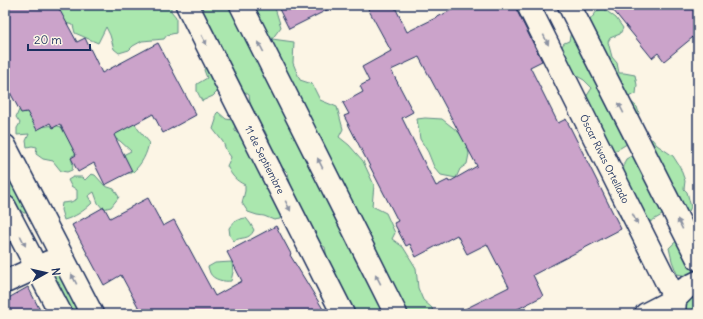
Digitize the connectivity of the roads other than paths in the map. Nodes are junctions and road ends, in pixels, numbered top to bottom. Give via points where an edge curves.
1 (187, 5) edge
2 (240, 5) edge
3 (528, 5) edge
4 (577, 9) edge
5 (5, 146) edge
6 (5, 207) edge
7 (62, 256) junction
8 (698, 259) edge
9 (37, 268) junction
10 (5, 282) edge
11 (698, 282) edge
12 (675, 307) edge
13 (61, 314) edge
14 (92, 314) edge
15 (344, 314) edge
16 (396, 314) edge
17 (646, 314) edge

1 -> 15 street, 11 de Septiembre
16 -> 2 street
3 -> 12 street, Óscar Rivas Ortellado
8 -> 4 street
5 - 7 street
6 -> 9 street
7 - 9 street
14 -> 7 street
9 - 10 street
9 - 13 street
11 - 12 street via 686,288
12 - 17 street

